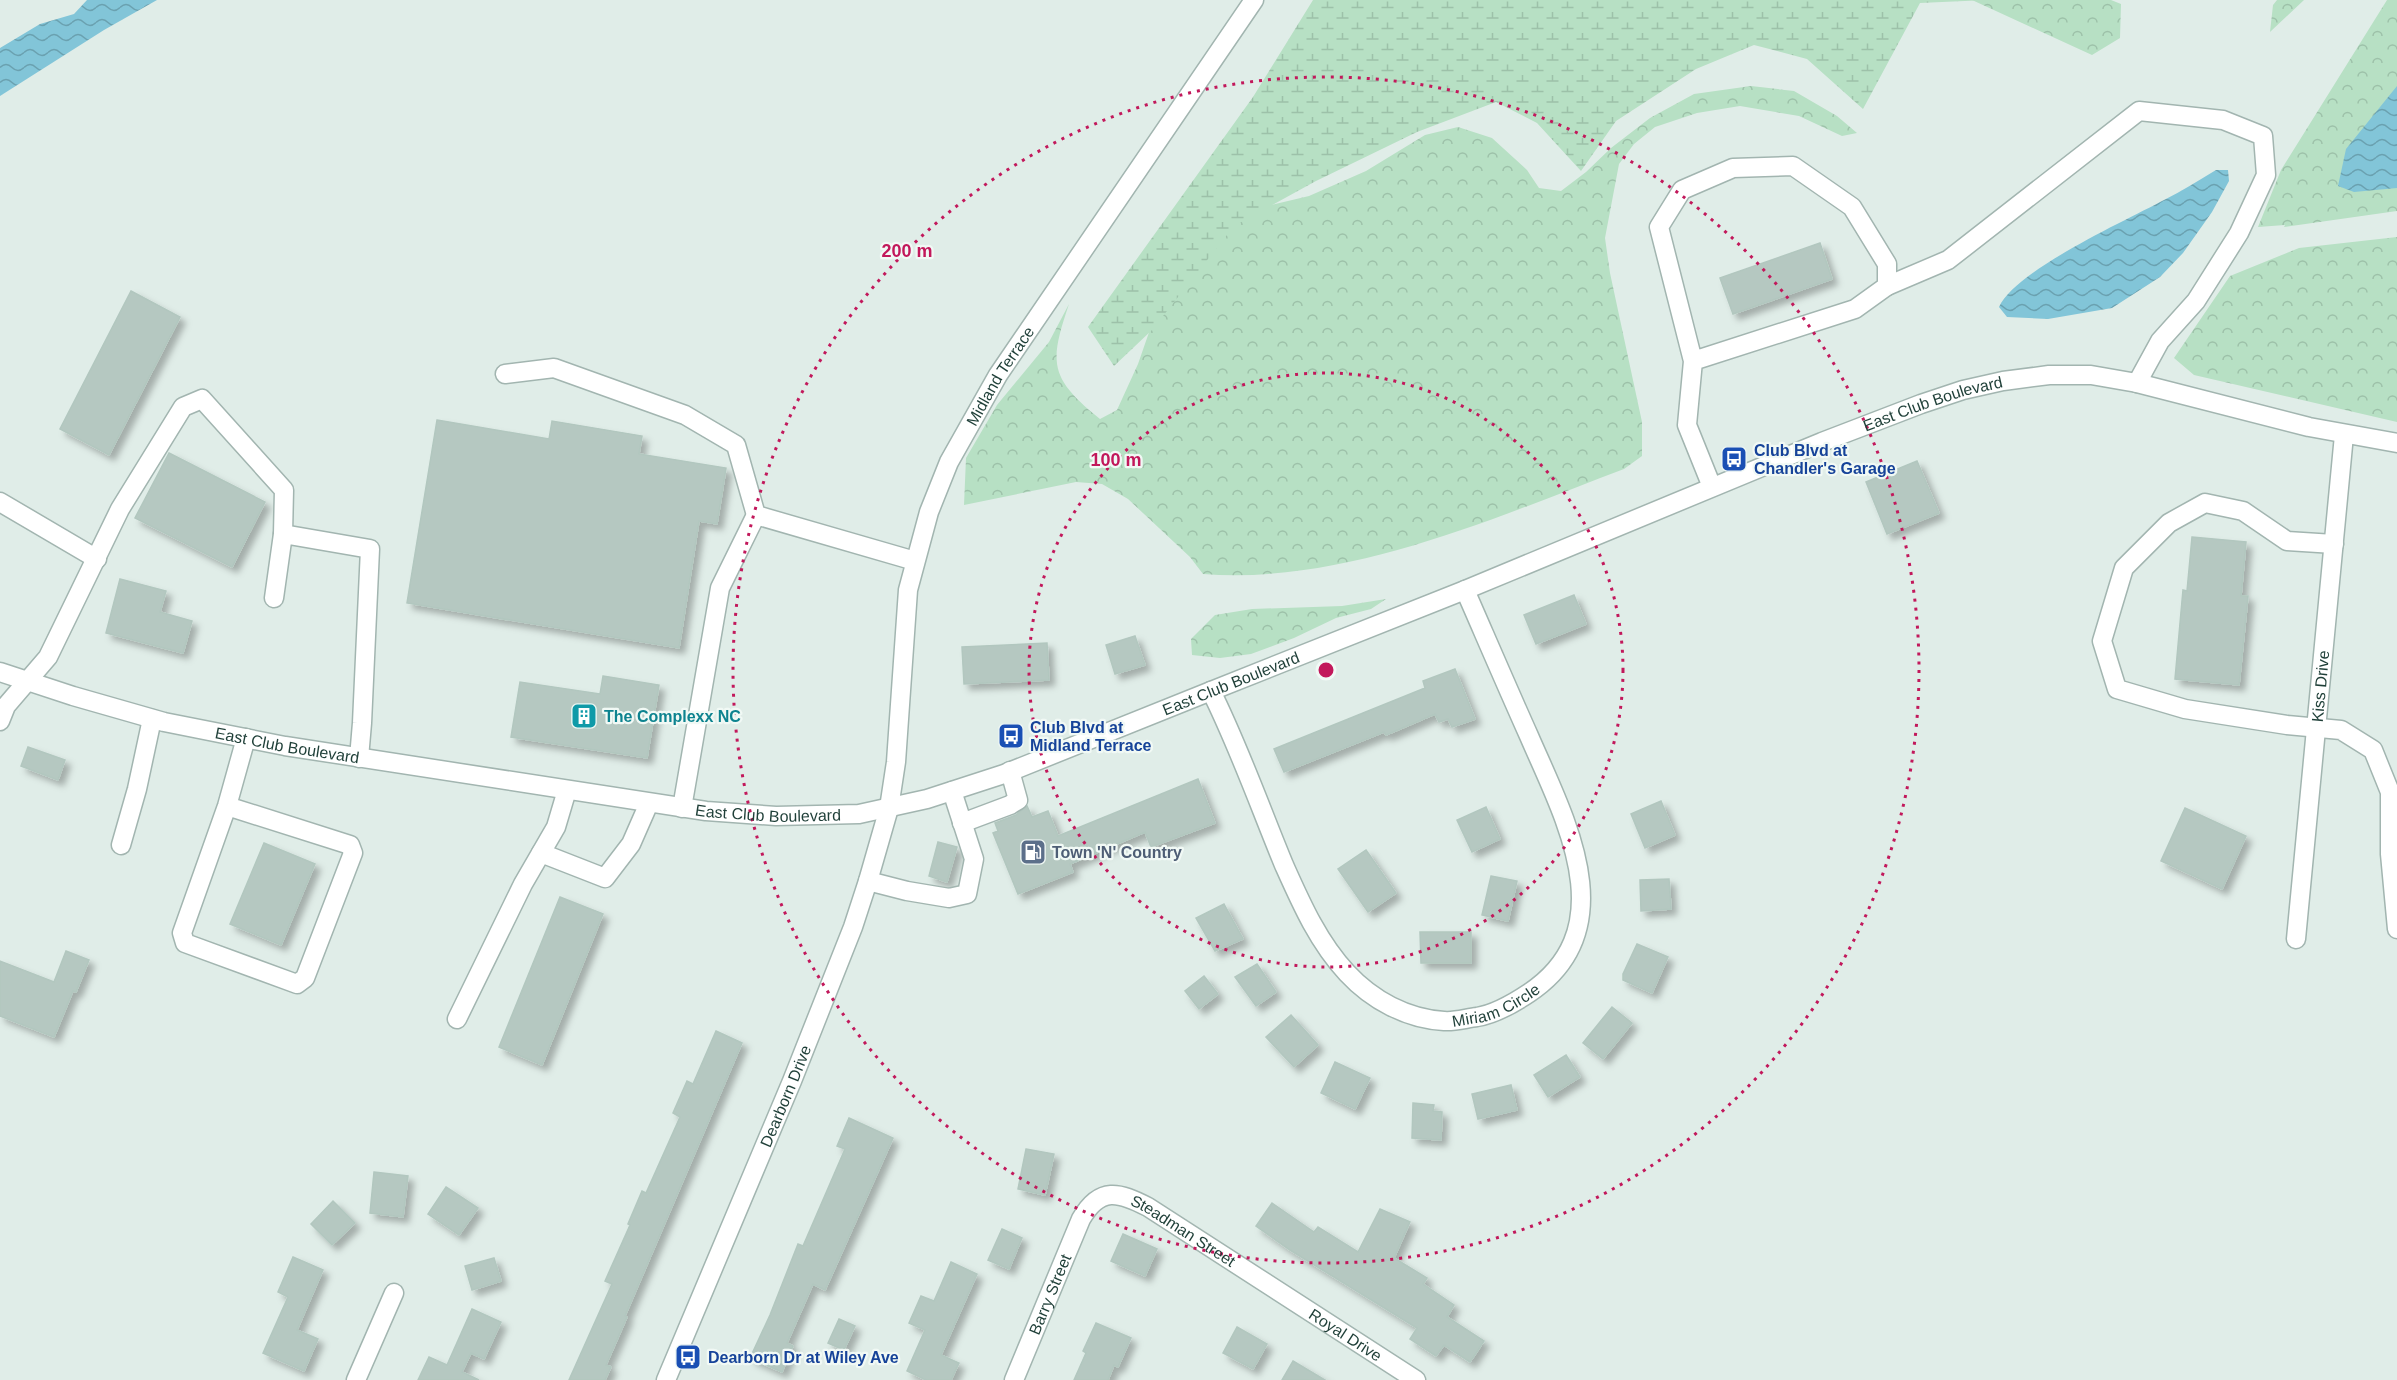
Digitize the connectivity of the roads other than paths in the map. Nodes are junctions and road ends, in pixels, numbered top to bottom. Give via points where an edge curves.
1 (1254, 0) edge
2 (1887, 286) junction
3 (1693, 361) junction
4 (505, 374) dead end
5 (2137, 383) junction
6 (2344, 435) junction
7 (2397, 443) edge
8 (1712, 487) junction
9 (0, 502) edge
10 (756, 515) junction
11 (283, 534) junction
12 (2334, 544) junction
13 (97, 559) junction
14 (915, 561) junction
15 (1465, 590) junction
16 (274, 598) dead end
17 (0, 672) edge
18 (25, 682) junction
19 (1211, 691) junction
20 (152, 718) junction
21 (0, 721) edge
22 (2318, 728) junction
23 (246, 738) junction
24 (359, 758) junction
25 (1010, 771) junction
26 (567, 790) junction
27 (952, 791) junction
28 (649, 803) junction
29 (227, 806) junction
30 (682, 808) junction
31 (889, 808) junction
32 (962, 823) junction
33 (121, 845) dead end
34 (541, 853) junction
35 (868, 881) junction
36 (2397, 929) edge
37 (2296, 939) dead end
38 (457, 1019) dead end
39 (1088, 1208) joint
40 (1274, 1289) joint
41 (394, 1293) dead end
42 (356, 1380) edge
43 (666, 1380) edge
44 (1014, 1380) edge
45 (1416, 1380) edge

1 - 14 street, Midland Terrace via 998,375 949,462
2 - 3 street via 1855,309
2 - 3 street via 1887,264 1852,207 1793,166 1733,168 1683,190 1659,227
2 - 5 street via 1948,260 2139,111 2223,120 2263,136 2266,176 2239,233 2196,301 2160,341
3 - 8 street via 1687,425
4 - 10 street via 554,368 685,415 736,445
5 - 6 street, East Club Boulevard
5 - 8 street, East Club Boulevard via 2091,375 2049,375 1964,390
6 - 7 street, East Club Boulevard
6 - 12 street, Kiss Drive
8 - 15 street, East Club Boulevard
9 - 13 street
10 - 14 street
10 - 30 street via 720,588
11 - 13 street via 284,490 202,399 183,407 120,509
11 - 16 street
11 - 24 street via 370,549
12 - 22 street, Kiss Drive
12 - 22 street via 2287,541 2243,512 2205,503 2169,523 2124,568 2102,641 2117,689 2185,709
13 - 18 street via 48,657
14 - 31 street, Midland Terrace via 908,590
15 - 19 street, East Club Boulevard
15 - 19 street, Miriam Circle via 1568,825 1581,874 1581,907 1575,938 1564,960 1543,984 1485,1016 1446,1022 1416,1017 1389,1006 1368,992 1327,950 1303,907
17 - 18 street, East Club Boulevard
18 - 20 street, East Club Boulevard
18 - 21 street via 6,706
19 - 25 street, East Club Boulevard
20 - 23 street, East Club Boulevard
20 - 33 street
22 - 36 street via 2341,730 2373,750 2390,792 2390,854
22 - 37 street, Kiss Drive
23 - 24 street, East Club Boulevard
23 - 29 street
24 - 26 street, East Club Boulevard
25 - 27 street, East Club Boulevard
25 - 32 street via 1018,800
26 - 28 street, East Club Boulevard
26 - 34 street via 556,827
27 - 31 street, East Club Boulevard
27 - 32 street
28 - 30 street, East Club Boulevard
28 - 34 street via 631,844 605,878
29 - 29 street via 182,933 185,943 297,984 305,978 353,853 350,845
30 - 31 street, East Club Boulevard via 776,816 859,814
31 - 35 street, Dearborn Drive
32 - 35 street via 974,859 967,894 949,898
34 - 38 street
35 - 43 street, Dearborn Drive via 854,927
39 - 40 street, Steadman Street via 1097,1198 1109,1194 1126,1196
39 - 44 street, Barry Street
40 - 45 street, Royal Drive
41 - 42 street

